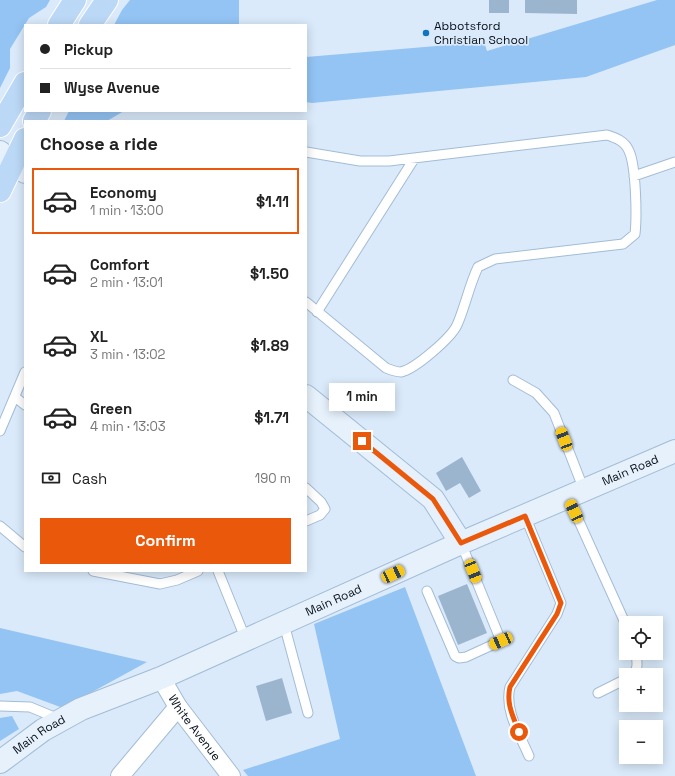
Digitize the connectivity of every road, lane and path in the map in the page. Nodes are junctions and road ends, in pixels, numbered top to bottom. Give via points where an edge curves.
1 (75, 0) edge
2 (107, 0) edge
3 (60, 24) edge
4 (91, 24) edge
5 (24, 84) edge
6 (0, 126) edge
7 (24, 141) edge
8 (307, 152) edge
9 (414, 159) junction
10 (13, 162) edge
11 (675, 162) edge
12 (634, 176) junction
13 (0, 191) edge
14 (307, 303) edge
15 (317, 312) junction
16 (24, 374) edge
17 (513, 380) dead end
18 (15, 397) junction
19 (307, 397) edge
20 (24, 404) edge
21 (0, 431) edge
22 (675, 451) edge
23 (307, 489) edge
24 (576, 494) junction
25 (525, 516) junction
26 (307, 521) edge
27 (0, 526) edge
28 (461, 543) junction
29 (24, 546) edge
30 (98, 572) edge
31 (196, 572) edge
32 (218, 572) edge
33 (427, 591) dead end
34 (623, 616) edge
35 (284, 624) junction
36 (246, 640) junction
37 (161, 678) junction
38 (619, 682) edge
39 (598, 693) dead end
40 (0, 706) edge
41 (178, 707) junction
42 (308, 713) dead end
43 (60, 720) junction
44 (529, 756) dead end
45 (0, 762) edge
46 (120, 776) edge
47 (231, 776) edge

1 - 3 highway
2 - 4 highway
5 - 6 highway
7 - 10 highway
8 - 9 lane via 360,161 389,162
9 - 12 lane via 607,135 617,138 629,151
9 - 15 lane
10 - 13 highway
11 - 12 lane
12 - 15 lane via 637,218 635,234 630,240 614,246 495,259 484,263 478,267 456,326 449,337 408,369 400,372 386,368
14 - 15 lane
16 - 18 lane
17 - 24 lane via 536,393 554,413
18 - 20 lane
18 - 21 lane
19 - 28 main road via 433,499
22 - 24 main road, Main Road
23 - 26 lane via 325,509 320,515
24 - 25 main road, Main Road
24 - 34 lane
25 - 28 main road, Main Road
25 - 44 lane via 561,603 557,614 510,687 507,697
27 - 29 lane
28 - 33 lane via 501,641 466,657 455,656
28 - 35 main road, Main Road
30 - 31 lane via 160,584
32 - 36 lane
35 - 36 main road, Main Road
35 - 42 lane
36 - 37 main road, Main Road
37 - 41 street, White Avenue
37 - 43 main road, Main Road via 81,709
38 - 39 lane
40 - 43 lane via 30,708
41 - 46 street
41 - 47 street, White Avenue
43 - 45 main road, Main Road

